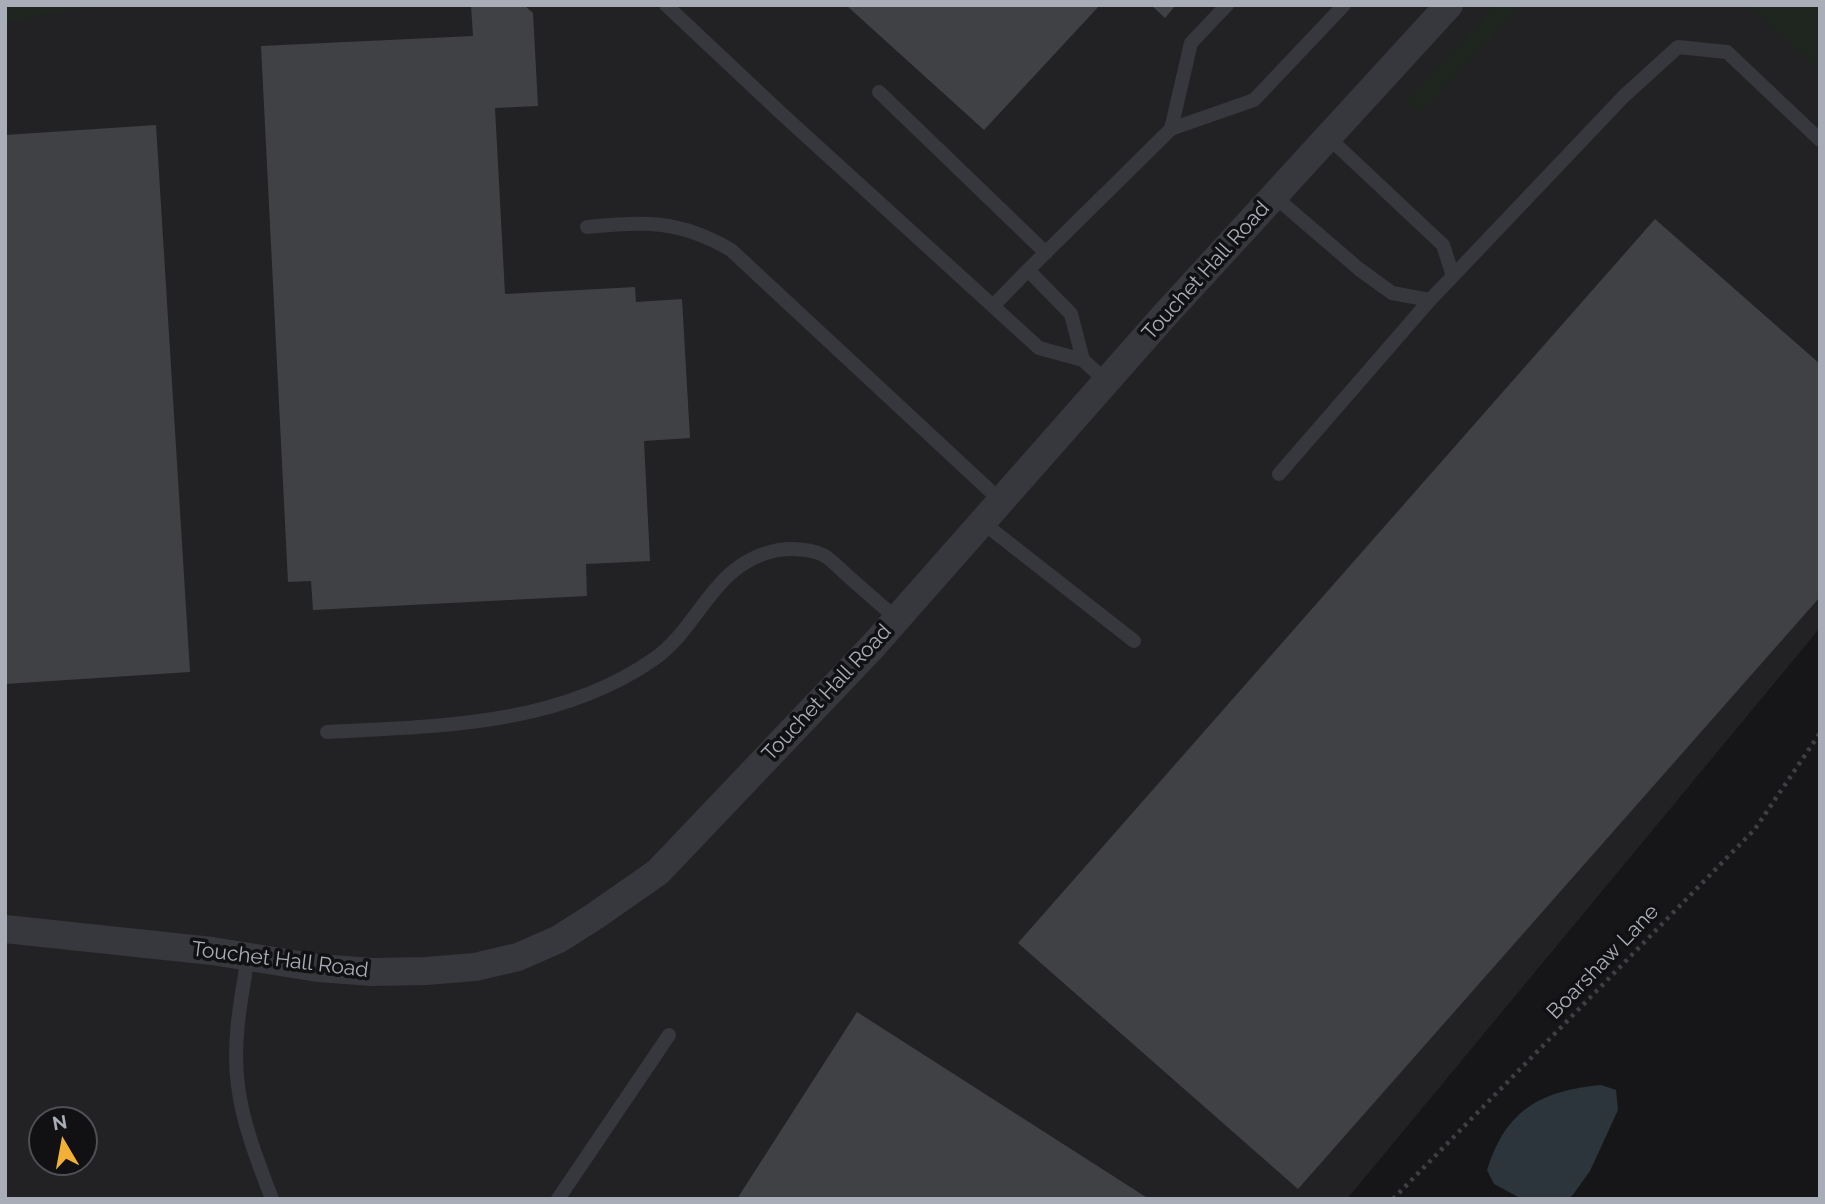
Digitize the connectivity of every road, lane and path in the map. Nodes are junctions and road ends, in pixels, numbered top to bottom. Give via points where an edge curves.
1 (666, 5) edge
2 (1227, 5) edge
3 (1344, 5) edge
4 (1449, 5) edge
5 (879, 92) dead end
6 (1171, 129) junction
7 (1328, 137) junction
8 (1820, 140) edge
9 (1274, 196) junction
10 (587, 227) dead end
11 (1046, 253) junction
12 (1028, 271) junction
13 (1453, 276) junction
14 (1430, 300) junction
15 (993, 306) junction
16 (1083, 360) junction
17 (1107, 382) junction
18 (1279, 474) dead end
19 (1001, 501) junction
20 (982, 522) junction
21 (897, 620) junction
22 (1134, 640) dead end
23 (327, 732) dead end
24 (1820, 733) edge
25 (5, 929) edge
26 (248, 957) junction
27 (669, 1035) dead end
28 (272, 1199) edge
29 (558, 1199) edge
30 (1393, 1199) edge

1 - 15 lane
2 - 6 lane via 1191,43
3 - 6 lane via 1254,100
4 - 7 street, Touchet Hall Road
5 - 11 lane
6 - 11 lane
7 - 9 street, Touchet Hall Road
7 - 13 lane via 1443,245
8 - 13 lane via 1727,52 1678,47 1624,96
9 - 14 lane via 1392,293
9 - 17 street, Touchet Hall Road
10 - 19 lane via 670,225 704,234 732,250
11 - 12 lane
12 - 15 lane
12 - 16 lane via 1071,314
13 - 14 lane
14 - 18 lane
15 - 16 lane via 1039,348
16 - 17 lane
17 - 19 street, Touchet Hall Road
19 - 20 street, Touchet Hall Road
20 - 21 street, Touchet Hall Road
20 - 22 lane
21 - 23 lane via 825,556 803,549 779,550 734,570 674,644 626,678 583,698 531,713 450,725
21 - 26 street, Touchet Hall Road via 658,872 559,939 518,957 426,971 318,968
24 - 30 path, Boarshaw Lane via 1755,829
25 - 26 street, Touchet Hall Road
26 - 28 lane via 236,1048 238,1086 249,1137
27 - 29 lane

